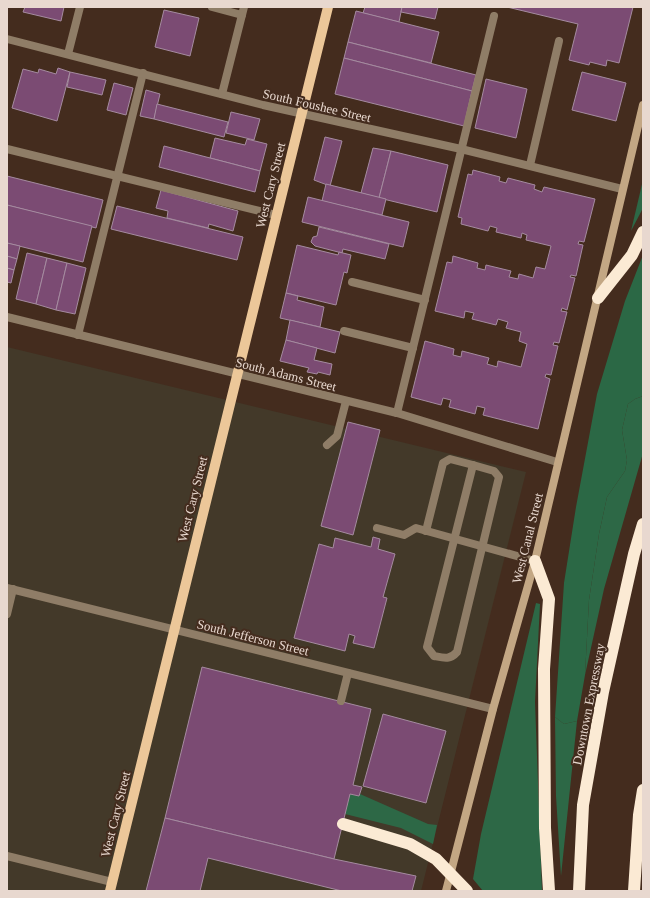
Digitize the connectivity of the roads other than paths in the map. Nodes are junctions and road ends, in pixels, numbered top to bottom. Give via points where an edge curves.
1 (80, 7) edge
2 (212, 7) edge
3 (328, 7) edge
4 (243, 11) edge
5 (494, 16) dead end
6 (7, 39) edge
7 (559, 41) dead end
8 (68, 54) junction
9 (144, 73) junction
10 (222, 94) junction
11 (643, 105) edge
12 (301, 114) junction
13 (7, 149) edge
14 (461, 149) junction
15 (530, 165) junction
16 (117, 175) junction
17 (622, 189) junction
18 (276, 215) junction
19 (643, 232) edge
20 (352, 282) dead end
21 (598, 298) junction
22 (425, 300) junction
23 (7, 317) edge
24 (344, 331) dead end
25 (78, 335) junction
26 (413, 348) junction
27 (237, 374) junction
28 (346, 401) junction
29 (397, 414) junction
30 (327, 445) dead end
31 (557, 462) junction
32 (473, 465) junction
33 (643, 524) edge
34 (376, 528) dead end
35 (426, 531) junction
36 (454, 539) junction
37 (482, 546) junction
38 (535, 561) junction
39 (10, 589) edge
40 (7, 614) edge
41 (173, 630) junction
42 (348, 673) junction
43 (341, 701) dead end
44 (493, 709) junction
45 (643, 790) edge
46 (343, 824) dead end
47 (7, 856) edge
48 (111, 887) edge
49 (446, 891) edge
50 (467, 891) edge
51 (549, 891) edge
52 (579, 891) edge
53 (634, 891) edge

1 - 8 street
2 - 4 street
3 - 12 main road, West Cary Street
4 - 10 street
5 - 14 street
6 - 8 street, South Foushee Street
7 - 15 street
8 - 9 street, South Foushee Street
9 - 10 street, South Foushee Street
9 - 16 street
10 - 12 street, South Foushee Street
11 - 17 main road, West Canal Street
12 - 14 street, South Foushee Street
12 - 18 main road, West Cary Street
13 - 16 street
14 - 15 street, South Foushee Street
14 - 22 street
15 - 17 street, South Foushee Street
16 - 18 street
16 - 25 street
17 - 21 main road, West Canal Street
18 - 27 main road, West Cary Street
19 - 21 highway via 632,255
20 - 22 street
21 - 31 main road, West Canal Street
22 - 26 street
23 - 25 street, South Adams Street
24 - 26 street
25 - 27 street, South Adams Street
26 - 29 street
27 - 28 street, South Adams Street
27 - 41 main road, West Cary Street
28 - 29 street, South Adams Street
28 - 30 street via 337,436
29 - 31 street, South Adams Street
31 - 38 main road, West Canal Street
32 - 35 street via 450,459 443,464
32 - 36 street
32 - 37 street via 494,471 498,477
33 - 52 highway, Downtown Expressway via 603,692 588,775 583,805
34 - 35 street via 404,535 416,528
35 - 36 street
36 - 37 street
36 - 37 street via 427,647 434,656 445,659 453,657 457,652
37 - 38 street
38 - 44 main road, West Canal Street
38 - 51 highway via 549,599 544,669 544,828
39 - 40 street
39 - 41 street, South Jefferson Street
41 - 42 street, South Jefferson Street
41 - 48 main road, West Cary Street
42 - 43 street
42 - 44 street, South Jefferson Street
44 - 49 main road, West Canal Street
45 - 53 highway
46 - 50 highway via 410,844 436,860
47 - 48 street

